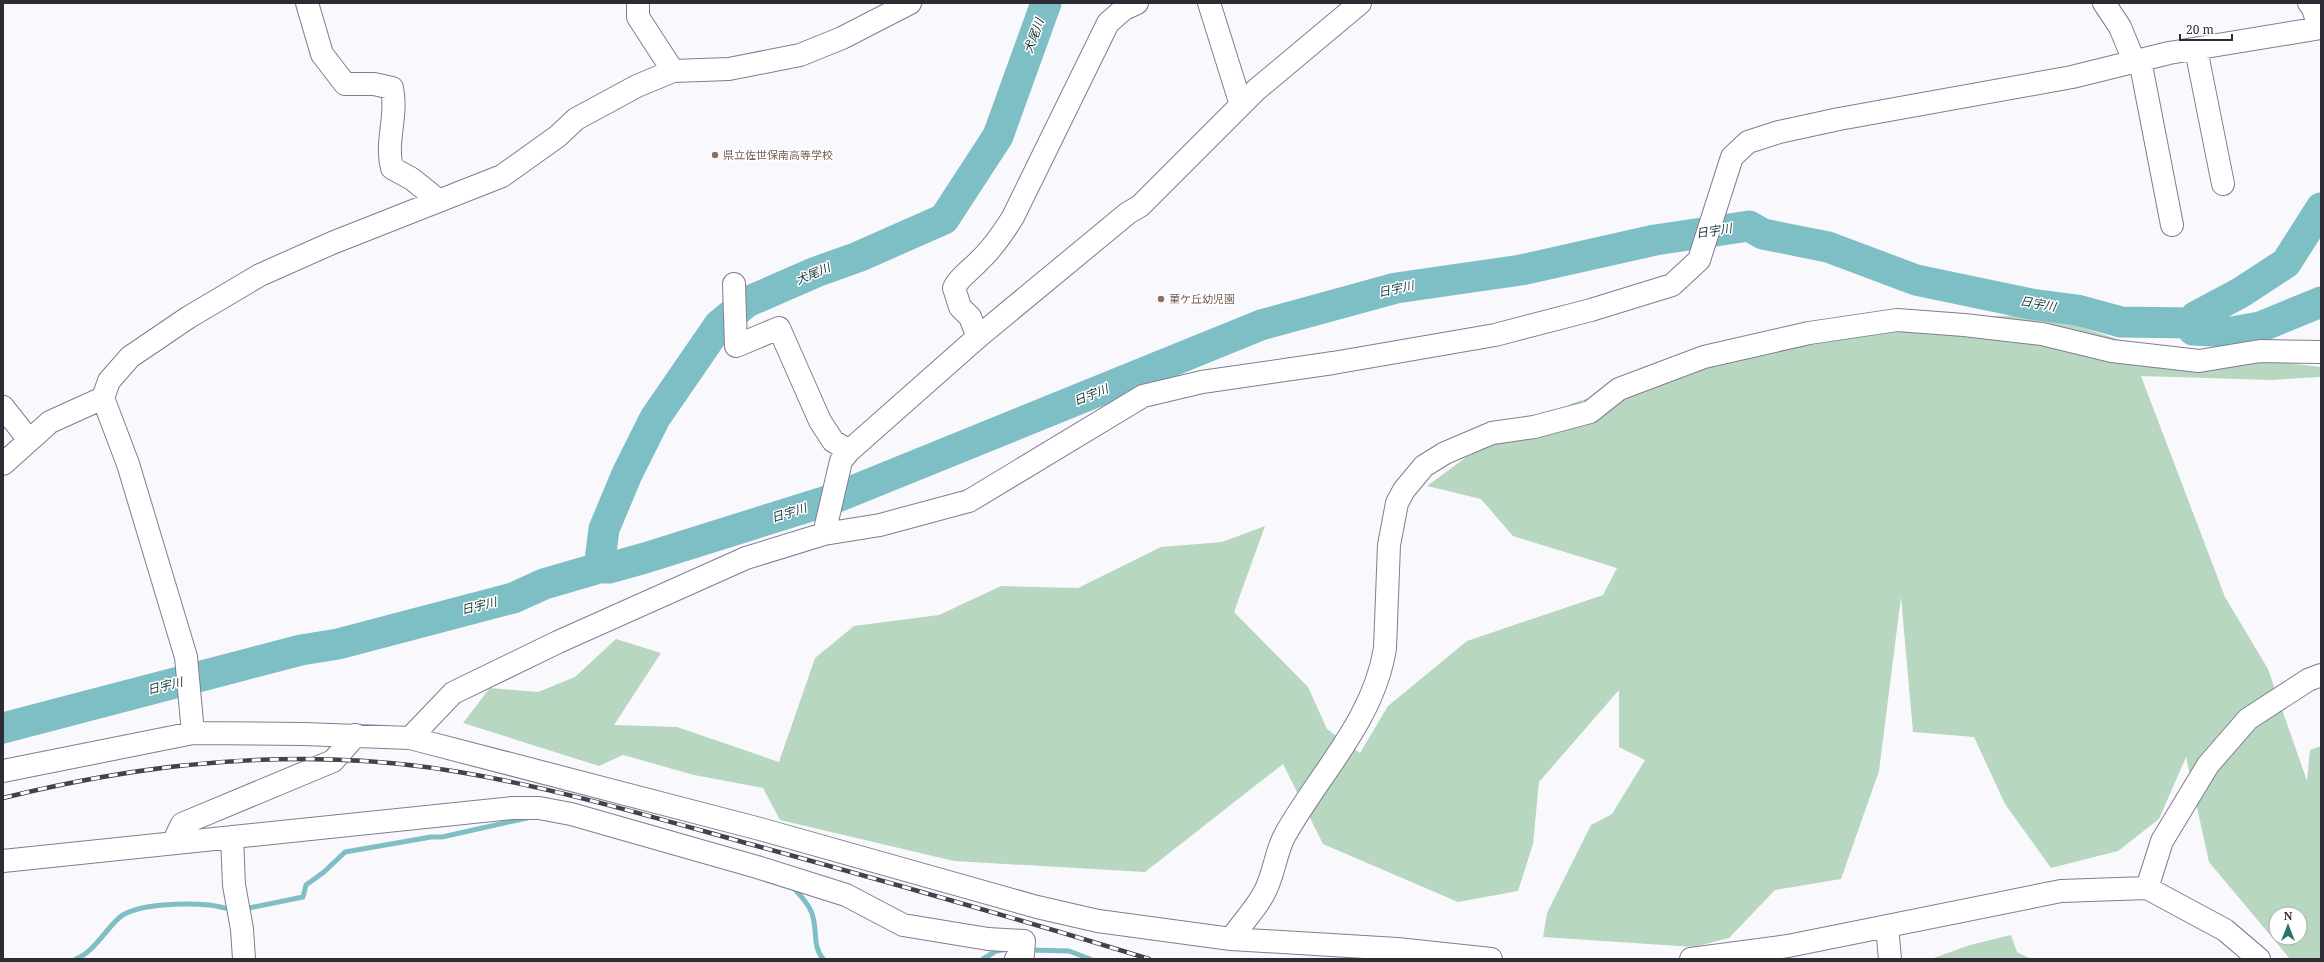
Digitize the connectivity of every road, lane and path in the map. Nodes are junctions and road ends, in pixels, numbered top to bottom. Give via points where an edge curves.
1 (307, 3) edge
2 (638, 3) edge
3 (910, 3) edge
4 (1137, 3) edge
5 (1209, 3) edge
6 (1360, 3) edge
7 (2104, 3) edge
8 (2309, 3) edge
9 (2320, 28) edge
10 (2196, 49) junction
11 (2137, 60) junction
12 (674, 71) junction
13 (1241, 105) junction
14 (2223, 184) dead end
15 (438, 200) junction
16 (2172, 225) dead end
17 (734, 284) dead end
18 (978, 337) junction
19 (2321, 352) edge
20 (102, 398) junction
21 (3, 407) edge
22 (29, 440) junction
23 (845, 456) junction
24 (3, 464) edge
25 (825, 528) junction
26 (2321, 675) edge
27 (192, 727) junction
28 (356, 735) junction
29 (410, 738) junction
30 (3, 771) edge
31 (232, 837) junction
32 (173, 843) junction
33 (3, 861) edge
34 (2147, 888) junction
35 (1887, 926) junction
36 (1231, 939) junction
37 (1021, 952) edge
38 (244, 959) edge
39 (1491, 959) edge
40 (1691, 959) edge
41 (1890, 959) edge
42 (2259, 959) edge

1 - 15 street via 322,54 345,84 374,84 392,88 395,103 389,156 392,168 412,178
2 - 12 street via 638,17
3 - 12 street via 842,38 800,55 729,69
4 - 18 street via 1124,9 1108,23 1014,217 997,242 979,262 959,278 954,288 960,307 970,317
5 - 13 street
6 - 13 street
7 - 11 street
8 - 9 street
9 - 10 street
10 - 11 street
10 - 14 street
11 - 16 street
11 - 25 street via 2072,77 1779,132 1748,142 1732,157 1699,260 1672,285 1591,310 1495,335 1202,382 1143,396 969,501 880,525
12 - 15 street via 638,86 576,119 558,136 502,176
13 - 18 street via 1140,206 1128,213
15 - 20 street via 332,243 253,279 183,321 130,357 109,381
17 - 23 street via 736,346 779,328 820,421
18 - 23 street
19 - 36 street via 2260,351 2199,361 2112,351 2042,334 1897,320 1809,333 1704,357 1619,389 1590,412 1492,433 1445,452 1424,466 1404,490 1397,503 1390,545 1383,662 1368,700 1348,740 1285,836 1264,894
20 - 22 street via 50,422
20 - 27 street via 128,464 186,657
21 - 22 street
22 - 24 street
23 - 25 street
25 - 29 street via 746,558 565,639 454,693
26 - 34 street via 2308,680 2248,719 2208,765 2162,841
27 - 28 street
27 - 30 street
28 - 29 street
28 - 32 street via 333,761 182,824
29 - 36 street via 760,829 1037,907 1098,921
31 - 32 street
31 - 37 street via 512,808 539,808 661,839 839,893 903,925 988,939
31 - 38 street
32 - 33 street
34 - 35 street via 2061,891
34 - 42 street via 2225,930
35 - 40 street via 1788,946
35 - 41 street
36 - 39 street via 1397,949

